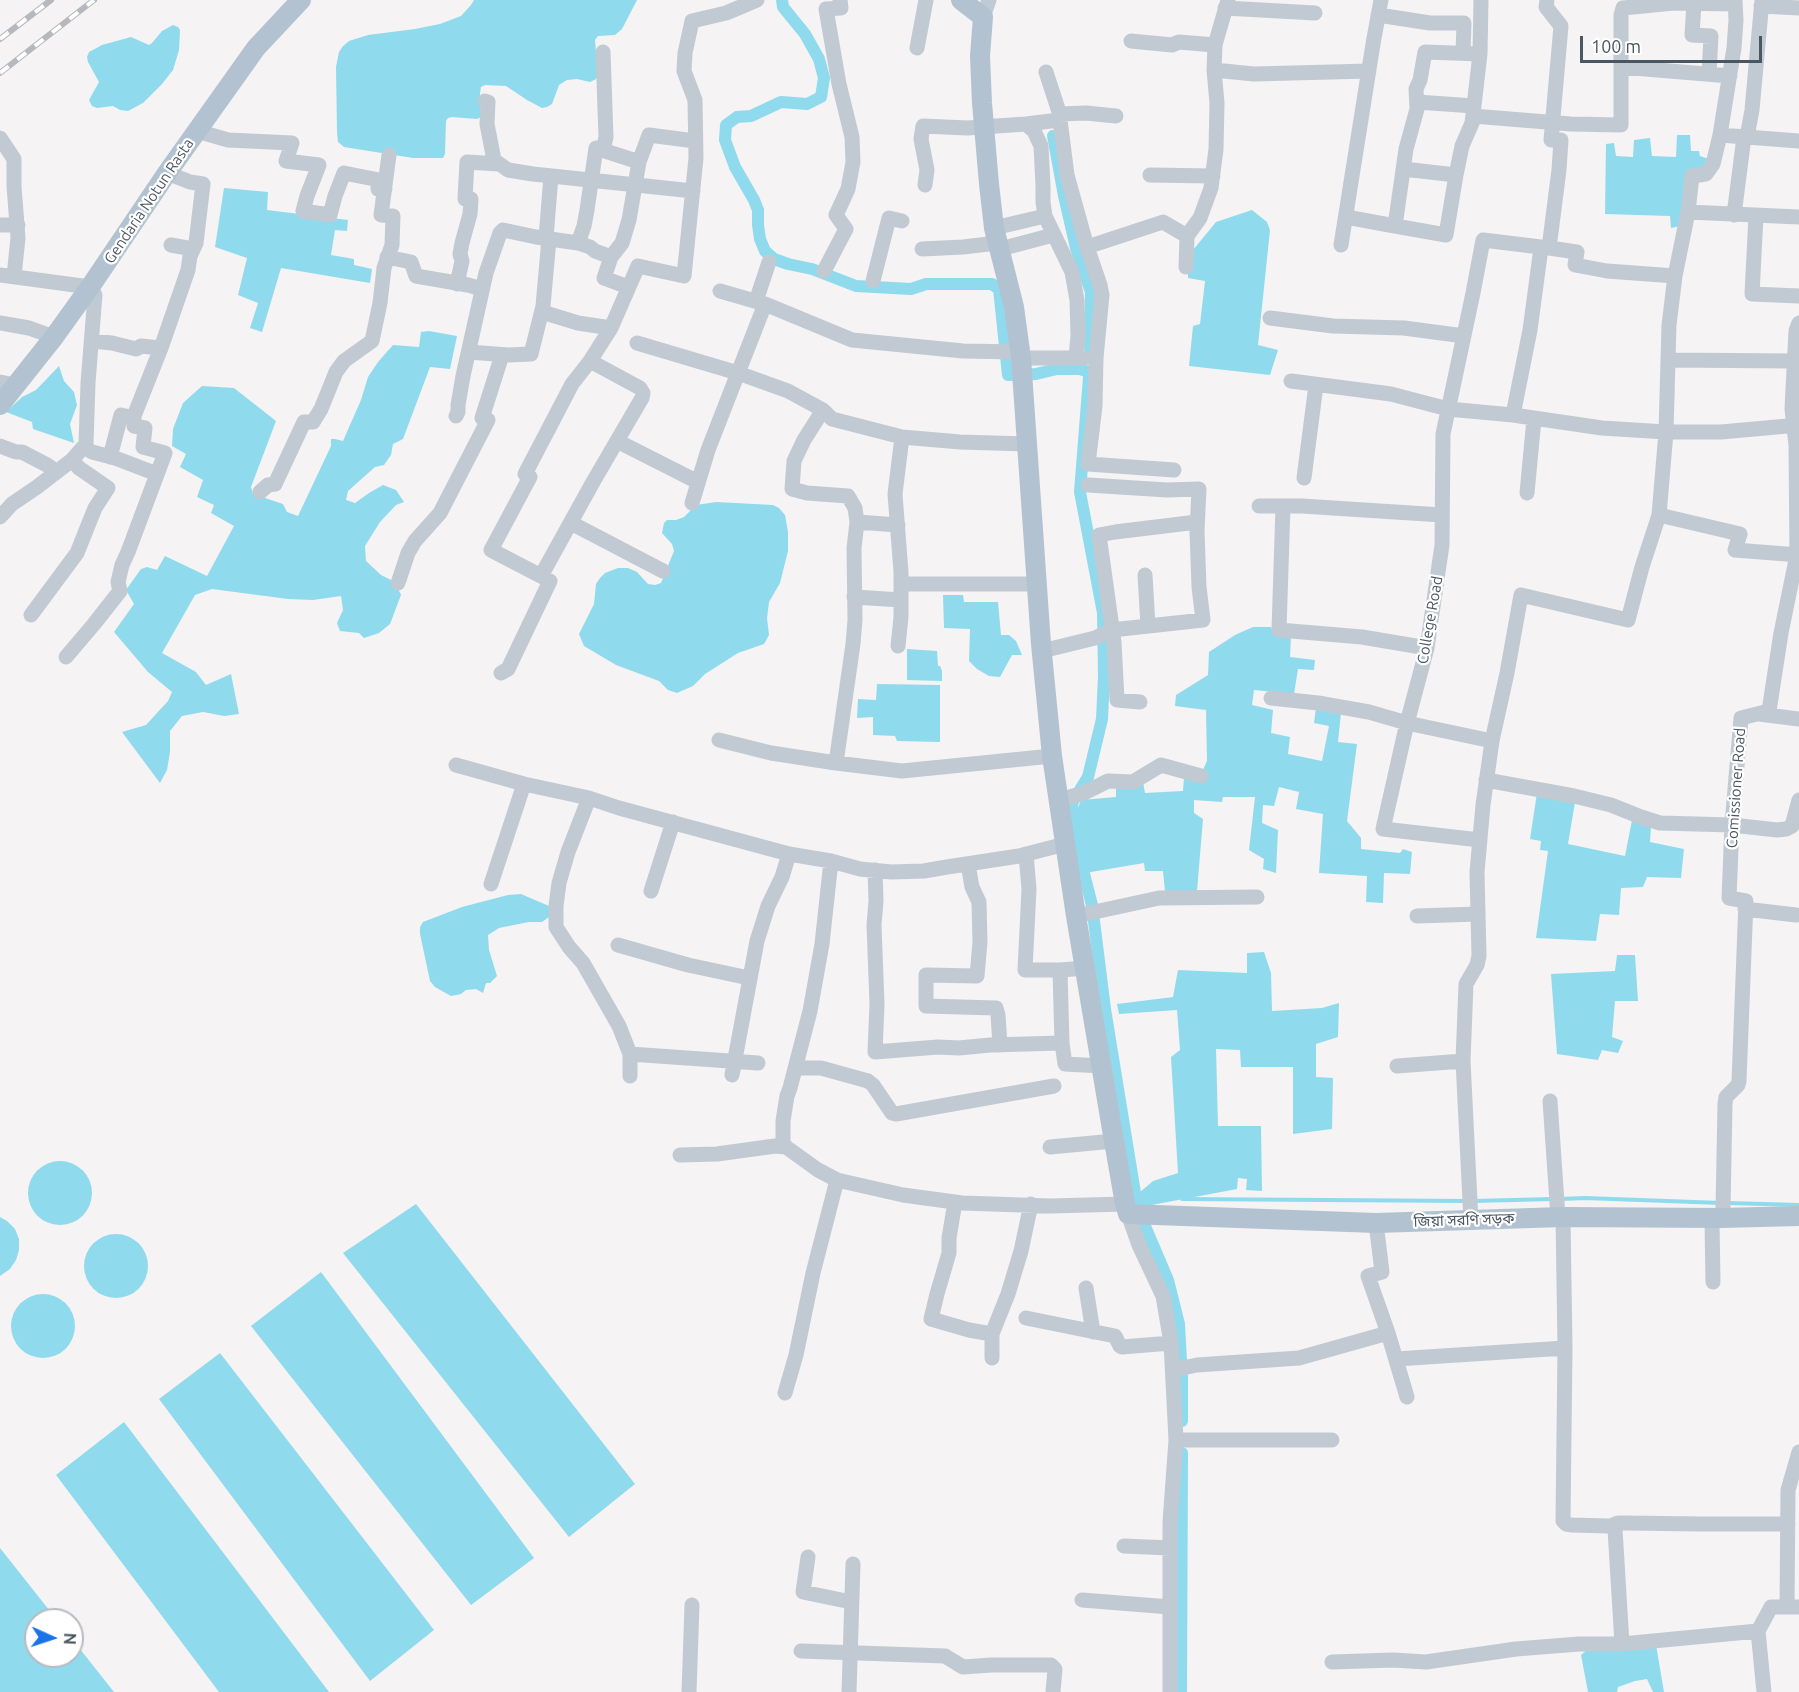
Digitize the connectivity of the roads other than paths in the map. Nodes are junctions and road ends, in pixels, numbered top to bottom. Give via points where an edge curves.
1 (301, 0) edge
2 (757, 0) edge
3 (840, 0) edge
4 (926, 0) edge
5 (961, 0) edge
6 (1481, 0) edge
7 (1547, 0) edge
8 (1663, 2) edge
9 (1735, 2) edge
10 (1694, 3) junction
11 (1762, 3) edge
12 (1227, 4) edge
13 (1380, 8) edge
14 (1799, 8) edge
15 (986, 9) edge
16 (1315, 13) dead end
17 (1131, 41) dead end
18 (1215, 45) junction
19 (917, 48) dead end
20 (603, 52) dead end
21 (1463, 53) junction
22 (1480, 54) junction
23 (1622, 67) junction
24 (1214, 70) junction
25 (1369, 71) junction
26 (1046, 72) dead end
27 (1709, 74) junction
28 (1730, 76) junction
29 (485, 101) dead end
30 (1417, 102) junction
31 (1474, 111) junction
32 (1116, 116) dead end
33 (1059, 117) junction
34 (1553, 122) junction
35 (1026, 124) junction
36 (984, 127) junction
37 (197, 131) junction
38 (1720, 135) junction
39 (1745, 137) junction
40 (0, 138) edge
41 (695, 141) junction
42 (1799, 141) edge
43 (603, 150) junction
44 (389, 155) dead end
45 (639, 162) junction
46 (500, 164) junction
47 (1403, 169) junction
48 (167, 173) junction
49 (1150, 175) dead end
50 (1456, 175) junction
51 (551, 176) junction
52 (1213, 176) junction
53 (592, 181) junction
54 (636, 185) junction
55 (925, 185) dead end
56 (385, 189) junction
57 (693, 191) junction
58 (1688, 212) junction
59 (1734, 215) junction
60 (1045, 216) junction
61 (1756, 216) junction
62 (1346, 217) junction
63 (1799, 217) edge
64 (902, 221) dead end
65 (0, 225) edge
66 (18, 225) junction
67 (1395, 226) junction
68 (1053, 235) junction
69 (1187, 236) junction
70 (547, 238) junction
71 (1000, 239) junction
72 (578, 243) junction
73 (171, 245) dead end
74 (1341, 245) dead end
75 (1087, 247) junction
76 (1545, 248) junction
77 (193, 249) junction
78 (922, 249) dead end
79 (387, 257) junction
80 (611, 257) junction
81 (769, 262) dead end
82 (1186, 267) dead end
83 (824, 271) dead end
84 (7, 276) edge
85 (1675, 276) junction
86 (873, 281) dead end
87 (457, 284) junction
88 (628, 286) junction
89 (90, 287) junction
90 (482, 289) junction
91 (720, 291) dead end
92 (1799, 296) edge
93 (760, 303) junction
94 (542, 312) junction
95 (1270, 318) dead end
96 (0, 323) edge
97 (1799, 323) edge
98 (611, 328) junction
99 (1464, 336) junction
100 (54, 337) junction
101 (92, 341) junction
102 (637, 343) dead end
103 (161, 348) junction
104 (469, 352) junction
105 (502, 355) junction
106 (1014, 356) junction
107 (1076, 357) junction
108 (1096, 358) junction
109 (1668, 360) junction
110 (590, 361) junction
111 (1793, 361) junction
112 (738, 374) junction
113 (1291, 381) dead end
114 (8, 384) edge
115 (1316, 385) junction
116 (0, 405) edge
117 (1448, 409) junction
118 (823, 410) junction
119 (1513, 415) junction
120 (456, 416) dead end
121 (134, 418) junction
122 (1534, 419) junction
123 (1796, 425) edge
124 (1666, 432) junction
125 (902, 437) junction
126 (617, 441) junction
127 (1027, 444) junction
128 (0, 446) edge
129 (84, 447) junction
130 (110, 457) junction
131 (72, 460) junction
132 (1174, 470) dead end
133 (57, 472) junction
134 (157, 474) junction
135 (1304, 478) dead end
136 (698, 482) junction
137 (1088, 485) dead end
138 (260, 492) dead end
139 (1527, 493) dead end
140 (692, 503) dead end
141 (1259, 506) dead end
142 (1283, 506) junction
143 (1442, 515) junction
144 (1659, 515) junction
145 (0, 517) edge
146 (857, 522) junction
147 (1197, 522) junction
148 (571, 523) junction
149 (898, 525) junction
150 (1798, 555) edge
151 (663, 571) dead end
152 (1144, 575) dead end
153 (541, 576) junction
154 (398, 583) dead end
155 (1038, 584) junction
156 (901, 592) junction
157 (854, 597) junction
158 (31, 615) dead end
159 (1148, 626) junction
160 (1112, 630) junction
161 (898, 646) dead end
162 (1427, 648) junction
163 (1042, 651) junction
164 (66, 657) dead end
165 (501, 673) dead end
166 (1271, 698) dead end
167 (1140, 702) dead end
168 (1756, 714) junction
169 (1799, 719) edge
170 (1407, 723) junction
171 (719, 740) dead end
172 (1492, 741) junction
173 (1052, 756) junction
174 (836, 763) junction
175 (456, 765) dead end
176 (1201, 776) dead end
177 (1486, 780) junction
178 (524, 784) junction
179 (589, 798) junction
180 (1063, 799) junction
181 (1799, 800) edge
182 (673, 822) junction
183 (1732, 825) junction
184 (1795, 826) edge
185 (1480, 840) junction
186 (1065, 844) junction
187 (789, 854) junction
188 (1026, 854) junction
189 (831, 861) junction
190 (968, 864) junction
191 (875, 870) junction
192 (491, 884) dead end
193 (651, 891) dead end
194 (1257, 897) dead end
195 (1745, 909) junction
196 (1478, 914) junction
197 (1796, 915) dead end
198 (1080, 916) junction
199 (1417, 916) dead end
200 (618, 945) dead end
201 (1086, 968) junction
202 (1060, 970) junction
203 (749, 978) junction
204 (1062, 1043) junction
205 (1000, 1045) junction
206 (630, 1054) junction
207 (1464, 1061) junction
208 (758, 1063) dead end
209 (1102, 1066) junction
210 (1397, 1066) dead end
211 (733, 1068) junction
212 (795, 1068) junction
213 (630, 1076) dead end
214 (1054, 1086) dead end
215 (1550, 1101) dead end
216 (1114, 1141) junction
217 (786, 1147) junction
218 (1050, 1147) dead end
219 (680, 1155) dead end
220 (837, 1180) junction
221 (955, 1202) junction
222 (1031, 1204) junction
223 (1129, 1211) junction
224 (1799, 1216) edge
225 (1560, 1217) junction
226 (1718, 1218) junction
227 (1471, 1221) junction
228 (1376, 1223) junction
229 (1713, 1282) dead end
230 (1086, 1288) dead end
231 (1026, 1318) dead end
232 (1093, 1332) junction
233 (992, 1334) junction
234 (1389, 1334) junction
235 (1171, 1343) junction
236 (1565, 1348) junction
237 (992, 1358) dead end
238 (1396, 1359) junction
239 (1174, 1370) junction
240 (785, 1393) dead end
241 (1407, 1397) dead end
242 (1176, 1440) junction
243 (1332, 1440) dead end
244 (1799, 1452) edge
245 (1788, 1524) junction
246 (1611, 1526) junction
247 (1124, 1546) dead end
248 (1170, 1548) junction
249 (808, 1557) dead end
250 (853, 1564) dead end
251 (1082, 1600) dead end
252 (851, 1602) junction
253 (692, 1605) dead end
254 (1170, 1607) junction
255 (1793, 1607) edge
256 (1758, 1631) junction
257 (1622, 1644) junction
258 (801, 1651) dead end
259 (849, 1654) junction
260 (1332, 1662) dead end
261 (689, 1692) edge
262 (849, 1692) edge
263 (1053, 1692) edge
264 (1170, 1692) edge
265 (1764, 1692) edge

1 - 37 main road, Gendaria Notun Rasta via 256,48
2 - 41 street via 726,14 692,21 684,71 695,100
3 - 83 street via 841,8 826,9 852,137 853,162 848,189 836,215 846,229
4 - 19 street
5 - 15 main road
6 - 22 street
7 - 34 street via 1546,7 1561,26
8 - 10 street
8 - 23 street via 1623,8
9 - 10 street
9 - 28 street
10 - 27 street via 1692,35 1712,36
11 - 14 street
11 - 39 street via 1752,110
12 - 16 street
12 - 18 street
13 - 21 street via 1430,23 1464,23
13 - 25 street
15 - 36 main road via 980,56
17 - 18 street
18 - 24 street
20 - 43 street
21 - 22 street
21 - 30 street via 1425,52 1416,89
22 - 31 street
23 - 27 street
23 - 34 street via 1622,125
24 - 25 street via 1254,74
24 - 52 street via 1217,103
25 - 62 street
26 - 33 street
27 - 28 street
28 - 38 street
29 - 46 street via 489,142 494,160
30 - 31 street
30 - 47 street
31 - 34 street
31 - 50 street
32 - 33 street via 1086,113
33 - 35 street
33 - 75 street via 1068,175
34 - 76 street via 1551,140 1561,140 1558,181
35 - 36 street
35 - 60 street via 1041,146
36 - 55 street via 923,126
36 - 71 main road
37 - 48 main road, Gendaria Notun Rasta
37 - 56 street via 228,140 292,143 286,161 319,165 303,211 330,214 344,173 379,180 378,189
38 - 39 street
38 - 58 street via 1713,164 1706,174 1692,176
39 - 42 street
39 - 59 street
40 - 66 street via 14,159
41 - 45 street via 649,135
41 - 57 street
43 - 45 street
43 - 53 street via 596,148
44 - 56 street
45 - 54 street
46 - 51 street via 508,170
46 - 87 street via 467,162 465,199 471,200 470,214
47 - 50 street
47 - 67 street
48 - 77 street via 203,184
48 - 89 main road, Gendaria Notun Rasta
49 - 52 street
50 - 67 street via 1446,235
51 - 53 street
51 - 70 street
52 - 69 street via 1200,218
53 - 54 street
53 - 72 street
54 - 57 street
54 - 80 street via 622,243
56 - 79 street via 381,215 393,216 392,244
57 - 88 street via 684,276 638,266
58 - 59 street
58 - 85 street
59 - 61 street
60 - 68 street
60 - 71 street
61 - 63 street
61 - 92 street via 1752,294
62 - 67 street
62 - 74 street
64 - 86 street via 889,218
65 - 66 street
66 - 84 street
68 - 71 street via 1024,244
68 - 107 street via 1072,272 1077,300
69 - 75 street via 1163,222
69 - 82 street
70 - 72 street
70 - 90 street via 504,230 500,233
70 - 94 street
71 - 78 street via 963,247
71 - 106 main road via 1012,297
72 - 80 street
73 - 77 street
75 - 108 street via 1102,295
76 - 85 street via 1577,252 1575,265
76 - 99 street, College Road via 1482,240
76 - 119 street
77 - 103 street
79 - 87 street via 411,262 416,276
79 - 138 street via 372,341 344,361 313,422 304,422 275,484
80 - 88 street via 604,278
81 - 93 street
84 - 89 street
85 - 109 street
87 - 90 street
88 - 98 street
89 - 100 main road, Gendaria Notun Rasta
89 - 101 street via 95,295
90 - 104 street
91 - 93 street
93 - 106 street via 852,340
93 - 112 street
94 - 98 street
94 - 105 street via 531,354
95 - 99 street
96 - 100 street
97 - 111 street, Comissioner Road
98 - 110 street
99 - 117 street, College Road
100 - 114 main road, Gendaria Notun Rasta
101 - 103 street via 136,349
101 - 129 street
102 - 112 street
103 - 121 street
104 - 105 street
104 - 120 street
105 - 154 street via 482,418 488,420 440,513 408,553
106 - 107 street
106 - 127 main road via 1024,392
107 - 108 street
108 - 132 street via 1088,464
109 - 111 street
109 - 124 street
110 - 126 street via 643,393
110 - 153 street via 572,384 525,474 530,477 491,550
111 - 123 street, Comissioner Road via 1792,409
112 - 118 street via 788,391
112 - 136 street
113 - 115 street
114 - 116 main road, Gendaria Notun Rasta
115 - 117 street via 1391,394
115 - 135 street
117 - 119 street
117 - 143 street, College Road via 1443,434
118 - 125 street via 832,419
118 - 146 street via 794,461 792,489 848,496
119 - 122 street
121 - 130 street via 121,415
121 - 134 street via 134,426 145,428 143,447 165,453
122 - 124 street
122 - 139 street
123 - 124 street
123 - 150 street, Comissioner Road
124 - 144 street
125 - 127 street
125 - 149 street via 895,494
126 - 136 street
126 - 148 street
127 - 155 main road
128 - 133 street via 22,452
129 - 130 street
129 - 131 street
130 - 134 street
131 - 133 street
131 - 158 street via 108,488 76,553
133 - 145 street
134 - 164 street via 122,565 120,591
136 - 140 street
137 - 147 street via 1199,489
141 - 142 street
142 - 143 street
142 - 162 street via 1279,630 1362,637
143 - 162 street, College Road via 1442,545
144 - 150 street via 1740,534 1735,550
144 - 172 street via 1628,620 1521,596
146 - 149 street
146 - 157 street
147 - 159 street via 1203,620
147 - 160 street via 1099,535
148 - 151 street
148 - 153 street
149 - 156 street
150 - 168 street, Comissioner Road via 1769,711
152 - 159 street
153 - 165 street via 550,581 508,669
155 - 156 street
155 - 163 main road
156 - 157 street
156 - 161 street
157 - 174 street via 852,654
159 - 160 street
160 - 163 street
160 - 167 street via 1117,700
162 - 170 street, College Road
163 - 173 main road
166 - 170 street via 1369,712
168 - 169 street
168 - 183 street, Comissioner Road via 1741,718
170 - 172 street
170 - 185 street, College Road via 1383,829
171 - 174 street
172 - 177 street
173 - 174 street via 902,771
173 - 180 main road
175 - 178 street
176 - 180 street via 1161,765 1133,782 1108,781
177 - 183 street via 1602,802 1660,823
177 - 185 street
178 - 179 street
178 - 192 street
179 - 182 street
179 - 206 street via 559,884 556,927 609,1007
180 - 186 main road
181 - 184 street
182 - 187 street
182 - 193 street
183 - 184 street via 1777,830
183 - 195 street, Comissioner Road via 1729,898 1746,901
185 - 196 street
186 - 188 street
186 - 198 main road
187 - 189 street
187 - 203 street via 768,906
188 - 190 street
188 - 202 street via 1029,890 1025,970
189 - 191 street
189 - 212 street via 822,944
190 - 191 street via 924,871
190 - 205 street via 979,902 977,976 926,975 926,1006 996,1008
191 - 205 street via 875,1052
194 - 198 street via 1158,898
195 - 197 street
195 - 226 street via 1739,1082 1726,1097 1724,1190
196 - 199 street
196 - 207 street via 1479,956 1466,984
198 - 201 main road
200 - 203 street
201 - 202 street
201 - 209 main road
202 - 204 street
203 - 211 street
204 - 205 street
204 - 209 street via 1065,1064
206 - 211 street
206 - 213 street
207 - 210 street
207 - 227 street
208 - 211 street
209 - 216 main road
212 - 214 street via 821,1068 868,1081 896,1114
212 - 217 street via 783,1121
215 - 225 street
216 - 218 street
216 - 223 main road
217 - 219 street
217 - 220 street
220 - 221 street
220 - 240 street
221 - 222 street
221 - 233 street via 949,1253 931,1320
222 - 223 street
222 - 233 street via 1021,1251
223 - 228 main road, জিয়া সরণি সড়ক
223 - 235 street via 1138,1245 1163,1296
224 - 226 main road, জিয়া সরণি সড়ক
225 - 226 main road, জিয়া সরণি সড়ক
225 - 227 main road, জিয়া সরণি সড়ক
225 - 236 street
226 - 229 street via 1712,1221
227 - 228 main road, জিয়া সরণি সড়ক
228 - 234 street via 1382,1272 1368,1276
230 - 232 street
231 - 232 street
232 - 235 street via 1114,1336 1122,1347
233 - 237 street
234 - 238 street
234 - 239 street via 1299,1358
235 - 239 street
236 - 238 street
236 - 246 street via 1563,1521 1572,1525
238 - 241 street
239 - 242 street
242 - 243 street
242 - 248 street
244 - 245 street via 1788,1490
245 - 246 street
245 - 255 street
246 - 257 street via 1616,1535
247 - 248 street
248 - 254 street
249 - 252 street via 803,1592
250 - 252 street
251 - 254 street
252 - 259 street
253 - 261 street
254 - 264 street
255 - 256 street via 1771,1607
256 - 257 street
256 - 265 street
257 - 260 street via 1516,1649 1426,1662
258 - 259 street
259 - 262 street
259 - 263 street via 945,1656 963,1667 1051,1665 1055,1669

